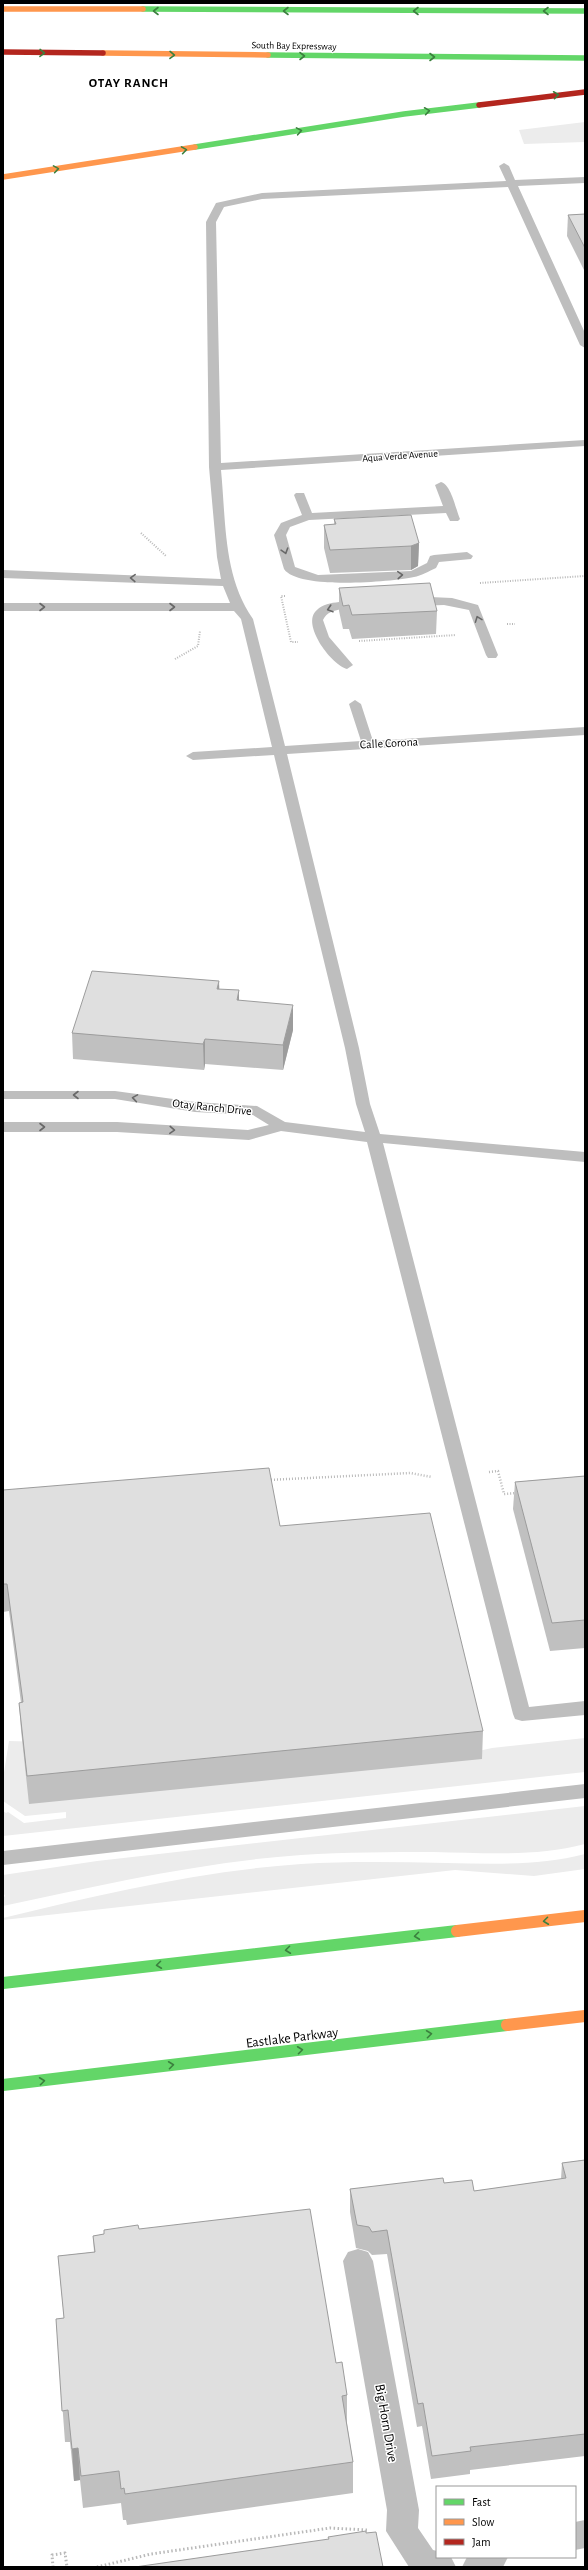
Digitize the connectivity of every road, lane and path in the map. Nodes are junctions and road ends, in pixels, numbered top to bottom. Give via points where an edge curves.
1 (3, 9) edge
2 (585, 12) edge
3 (3, 52) edge
4 (585, 58) edge
5 (585, 92) edge
6 (504, 166) dead end
7 (3, 177) edge
8 (585, 180) edge
9 (512, 184) junction
10 (585, 345) edge
11 (585, 443) edge
12 (215, 467) junction
13 (441, 485) dead end
14 (300, 495) dead end
15 (308, 517) junction
16 (141, 533) dead end
17 (467, 556) dead end
18 (170, 560) dead end
19 (3, 574) edge
20 (228, 582) junction
21 (398, 603) edge
22 (375, 604) edge
23 (3, 607) edge
24 (238, 607) junction
25 (283, 615) dead end
26 (515, 624) dead end
27 (481, 627) junction
28 (202, 628) dead end
29 (323, 641) junction
30 (492, 655) dead end
31 (175, 659) dead end
32 (347, 665) dead end
33 (355, 704) dead end
34 (585, 731) edge
35 (368, 744) junction
36 (278, 749) junction
37 (193, 756) dead end
38 (3, 1095) edge
39 (281, 1126) junction
40 (3, 1127) edge
41 (374, 1138) junction
42 (585, 1157) edge
43 (461, 1475) junction
44 (262, 1481) edge
45 (518, 1493) edge
46 (585, 1708) edge
47 (585, 1792) edge
48 (3, 1858) edge
49 (585, 1916) edge
50 (3, 1983) edge
51 (585, 2016) edge
52 (3, 2085) edge
53 (358, 2261) dead end
54 (402, 2531) junction
55 (491, 2558) edge
56 (53, 2567) edge
57 (67, 2567) edge
58 (97, 2567) edge
59 (440, 2567) edge
60 (478, 2567) edge

2 -> 1 main road
3 -> 4 main road, South Bay Expressway
7 -> 5 main road via 404,114
6 - 9 lane
8 - 9 lane
9 - 10 lane
9 - 12 lane via 262,196 220,205 211,222
11 - 12 lane, Aqua Verde Avenue
12 - 20 lane via 223,557
13 - 15 lane via 452,514
14 - 15 lane
15 -> 17 lane via 285,525 280,535 290,569 316,579 413,574 432,565 434,559
16 - 18 path
20 -> 19 lane
20 - 24 lane
27 -> 21 lane via 474,608 460,602 443,600
22 -> 29 lane via 330,607 322,612 318,621
23 -> 24 lane
24 - 36 lane via 247,619
25 - 29 path via 290,642
26 - 27 path
27 - 29 path via 454,627 456,634 348,642 345,639
27 - 30 lane
28 - 31 path via 198,646
29 - 32 lane
33 - 35 lane
34 - 35 lane, Calle Corona
35 - 36 lane, Calle Corona
36 - 37 lane, Calle Corona
36 - 41 lane via 363,1104
39 -> 38 lane, Otay Ranch Drive via 256,1111 195,1107 115,1095
40 -> 39 lane, Otay Ranch Drive via 117,1127 249,1135
39 - 41 lane
41 - 42 lane
41 - 43 lane
43 - 44 path via 427,1478 410,1473
43 - 45 path via 498,1471 504,1494
43 - 46 lane via 522,1714
47 - 48 lane
49 -> 50 main road
52 -> 51 main road, Eastlake Parkway
53 - 54 street, Big Horn Drive via 403,2510
54 - 58 path via 330,2528 151,2554
54 - 59 street via 422,2560
55 - 60 street
56 - 57 path via 52,2555 65,2553

